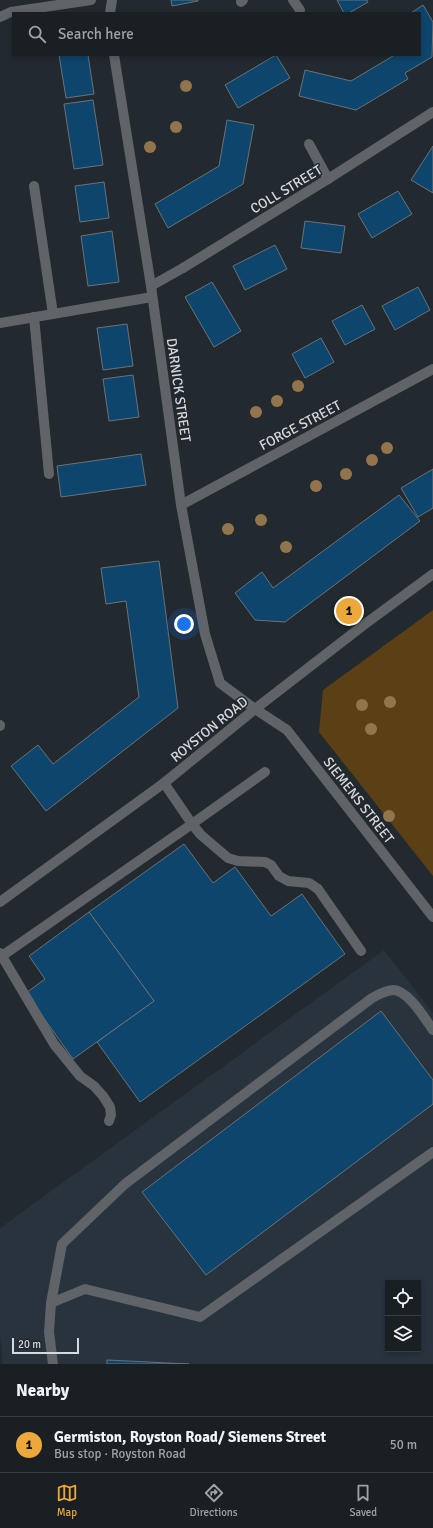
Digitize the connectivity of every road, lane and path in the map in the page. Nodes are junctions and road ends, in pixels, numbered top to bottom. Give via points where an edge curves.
1 (91, 0) edge
2 (112, 0) edge
3 (293, 0) edge
4 (300, 10) dead end
5 (110, 12) edge
6 (0, 17) edge
7 (114, 56) edge
8 (433, 112) edge
9 (309, 144) dead end
10 (328, 179) junction
11 (34, 186) dead end
12 (151, 286) junction
13 (152, 297) junction
14 (53, 314) junction
15 (34, 317) junction
16 (0, 322) edge
17 (433, 369) edge
18 (49, 474) dead end
19 (181, 505) junction
20 (433, 574) edge
21 (255, 709) junction
22 (265, 772) dead end
23 (164, 783) junction
24 (192, 824) junction
25 (0, 902) edge
26 (433, 917) edge
27 (362, 951) dead end
28 (1, 955) edge
29 (433, 1030) edge
30 (109, 1121) dead end
31 (433, 1152) edge
32 (51, 1303) junction
33 (52, 1364) edge

1 - 6 street via 10,12
2 - 5 street
3 - 4 street
7 - 12 street, DARNICK STREET
8 - 10 street, COLL STREET
9 - 10 street
10 - 12 street, COLL STREET
11 - 14 street
12 - 13 street, DARNICK STREET
13 - 14 street
13 - 19 street, DARNICK STREET
14 - 15 street
15 - 16 street
15 - 18 street
17 - 19 street, FORGE STREET
19 - 21 street, DARNICK STREET via 205,634 220,682
20 - 21 street, ROYSTON ROAD
21 - 23 street, ROYSTON ROAD
21 - 26 street, SIEMENS STREET via 287,730
22 - 24 street
23 - 24 street
23 - 25 street, ROYSTON ROAD
24 - 27 street via 228,858 265,862 288,881 309,883 318,889
24 - 28 street
28 - 30 street via 54,1044 80,1076 103,1096 110,1107
29 - 32 street via 410,999 395,990 383,992 372,998 125,1184 62,1244
31 - 32 street via 200,1317 85,1289
32 - 33 street via 49,1332

